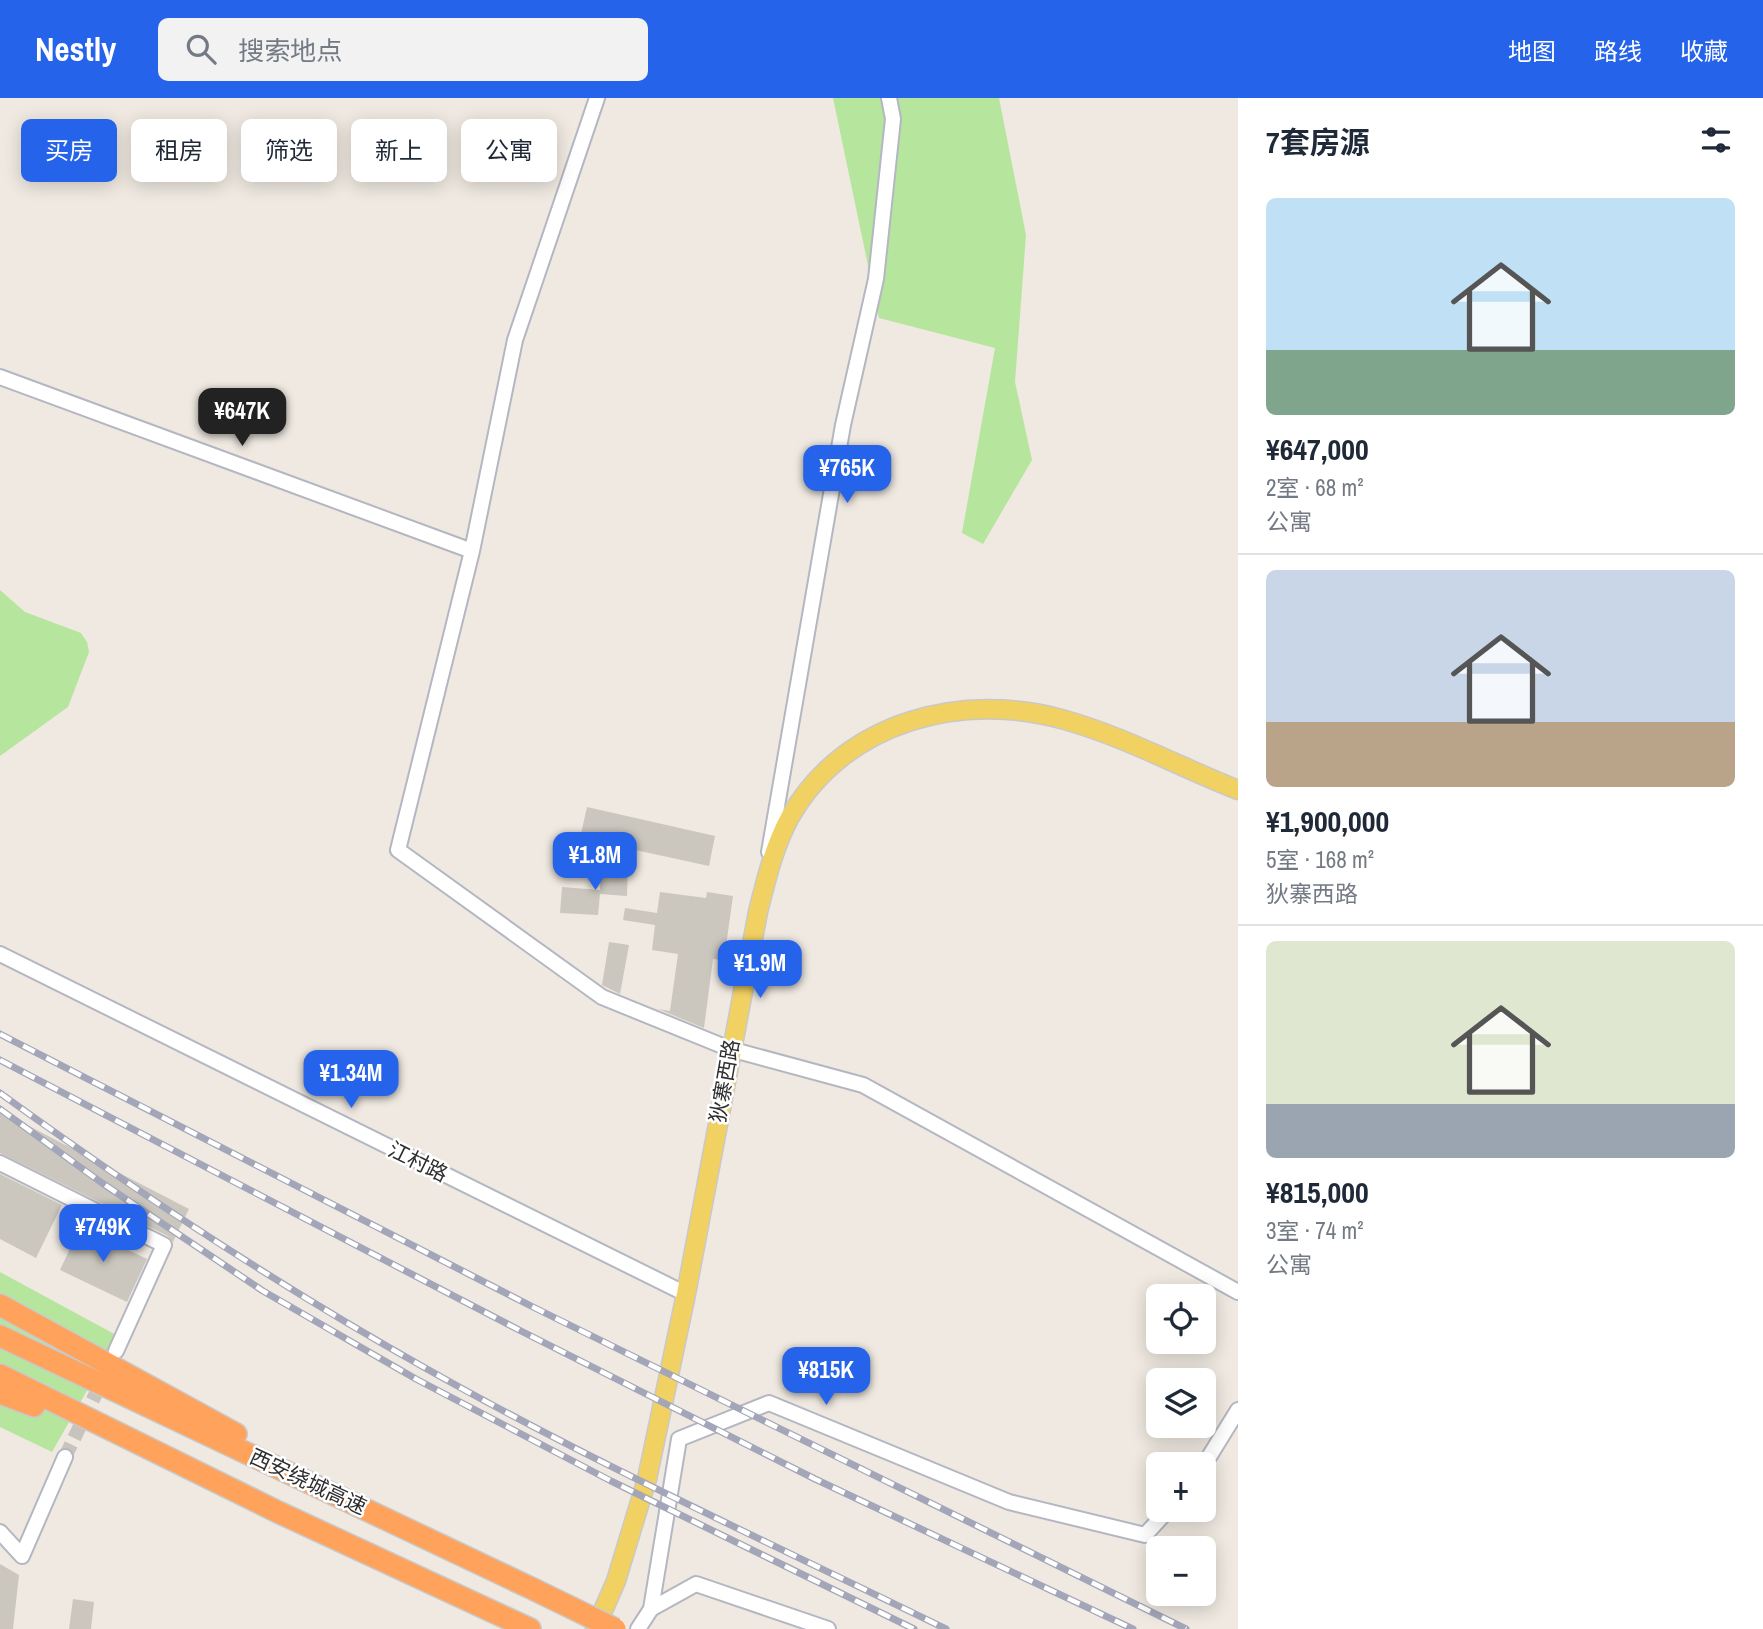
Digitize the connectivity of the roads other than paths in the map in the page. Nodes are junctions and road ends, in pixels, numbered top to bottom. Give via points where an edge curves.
1 (597, 98) edge
2 (889, 98) edge
3 (0, 377) edge
4 (472, 551) junction
5 (1238, 790) edge
6 (758, 912) junction
7 (0, 954) edge
8 (730, 1049) junction
9 (0, 1163) edge
10 (1238, 1292) edge
11 (686, 1294) junction
12 (0, 1305) edge
13 (0, 1336) edge
14 (116, 1351) dead end
15 (0, 1375) edge
16 (0, 1393) edge
17 (1238, 1410) edge
18 (1212, 1452) edge
19 (65, 1457) tunnel mouth
20 (176, 1463) junction
21 (1157, 1522) edge
22 (403, 1527) junction
23 (0, 1532) edge
24 (651, 1609) junction
25 (529, 1629) edge
26 (595, 1629) edge
27 (615, 1629) edge
28 (638, 1629) edge
29 (828, 1629) edge

1 - 4 street via 515,340
2 - 6 street via 893,119 876,279 842,425
3 - 4 street
4 - 8 street via 398,850 602,997
5 - 6 main road, 狄寨西路 via 1116,737 1062,719 988,708 941,712 880,733 843,757 813,786 781,835
6 - 8 main road, 狄寨西路
7 - 11 street, 江村路
8 - 10 street via 863,1085
8 - 11 main road, 狄寨西路
9 - 14 street via 164,1245
11 - 26 main road, 狄寨西路 via 633,1531
12 - 22 highway
13 - 22 highway, 西安绕城高速
15 - 20 highway, 西安绕城高速
16 - 20 highway
17 - 18 street
19 - 23 street via 22,1556
20 - 25 highway, 西安绕城高速
21 - 24 street via 1145,1535 1009,1502 769,1403 679,1439
22 - 27 highway, 西安绕城高速, bridge
24 - 28 street
24 - 29 street via 696,1584

